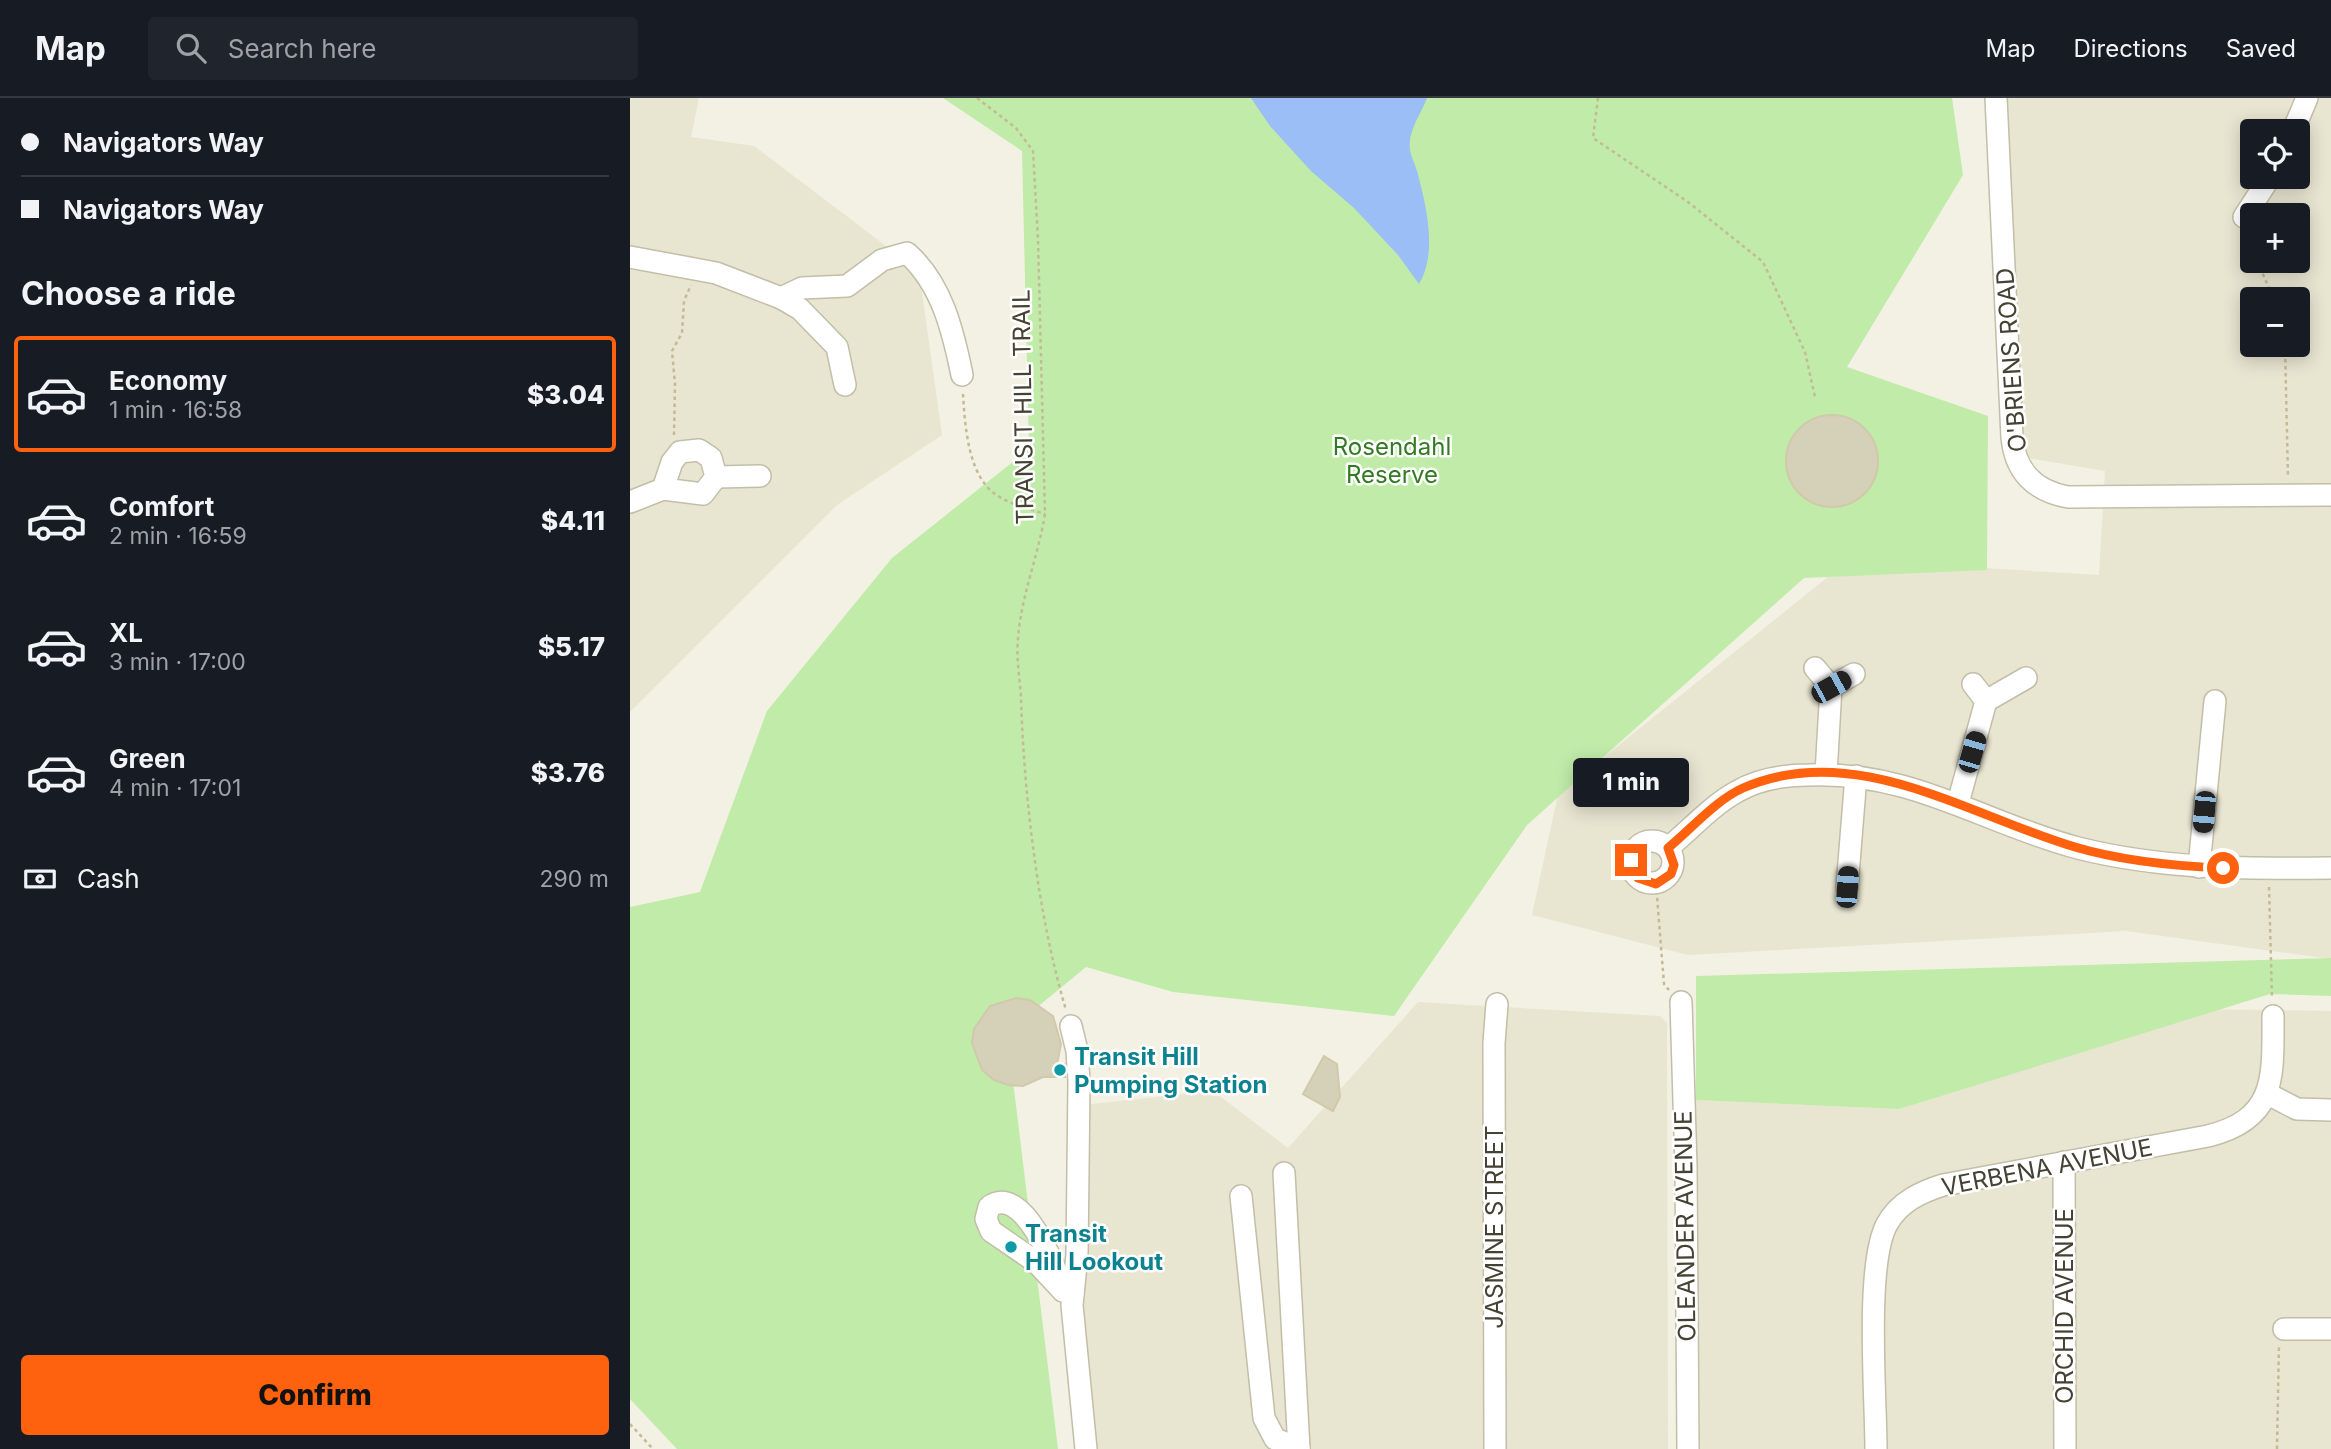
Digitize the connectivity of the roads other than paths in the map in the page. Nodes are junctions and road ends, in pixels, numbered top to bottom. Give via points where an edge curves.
1 (1996, 98) edge
2 (2307, 98) edge
3 (2298, 119) edge
4 (630, 257) edge
5 (781, 298) junction
6 (962, 375) road end
7 (845, 386) dead end
8 (760, 476) dead end
9 (716, 477) junction
10 (663, 489) junction
11 (2331, 495) edge
12 (630, 502) edge
13 (1815, 668) dead end
14 (1854, 674) dead end
15 (2026, 678) dead end
16 (1973, 684) dead end
17 (1831, 687) junction
18 (1986, 701) junction
19 (2215, 701) dead end
20 (1826, 774) junction
21 (1856, 776) junction
22 (1958, 803) junction
23 (1668, 848) junction
24 (2199, 867) junction
25 (2331, 868) edge
26 (1847, 887) dead end
27 (1681, 1002) road end
28 (1497, 1004) dead end
29 (2273, 1016) road end
30 (1071, 1026) road end
31 (2268, 1094) junction
32 (2331, 1110) edge
33 (2064, 1162) junction
34 (1284, 1173) dead end
35 (1241, 1196) dead end
36 (2284, 1329) road end
37 (2331, 1329) edge
38 (1086, 1449) edge
39 (1298, 1449) edge
40 (1495, 1449) edge
41 (1688, 1449) edge
42 (1876, 1449) edge
43 (2065, 1449) edge

1 - 11 street, O'BRIENS ROAD via 2012,437 2015,458 2026,477 2042,490 2068,497
2 - 3 street
4 - 5 street via 693,268
5 - 6 street via 802,288 848,286 882,260 907,253 941,300
5 - 7 street via 831,338
8 - 9 street
9 - 10 street via 699,495
9 - 10 street via 706,453 692,449 679,453 672,462
10 - 12 street
13 - 17 street
14 - 17 street
15 - 18 street
16 - 18 street
17 - 20 street
18 - 22 street
19 - 24 street
20 - 21 street
20 - 23 street via 1768,779 1741,789
21 - 22 street via 1913,787
21 - 26 street
22 - 24 street via 2078,848
23 - 23 street via 1651,841 1642,844 1631,860 1638,878 1656,884 1671,874 1673,856
24 - 25 street
27 - 41 street, OLEANDER AVENUE
28 - 40 street, JASMINE STREET
29 - 31 street
30 - 38 street via 1079,1082 1077,1255 1068,1292
31 - 32 street via 2297,1109
31 - 33 street, VERBENA AVENUE via 2251,1116 2228,1130
33 - 42 street, VERBENA AVENUE via 1925,1191 1910,1199 1888,1223 1878,1253 1875,1297
33 - 43 street, ORCHID AVENUE
34 - 39 street
35 - 39 street via 1264,1418 1275,1439
36 - 37 street

